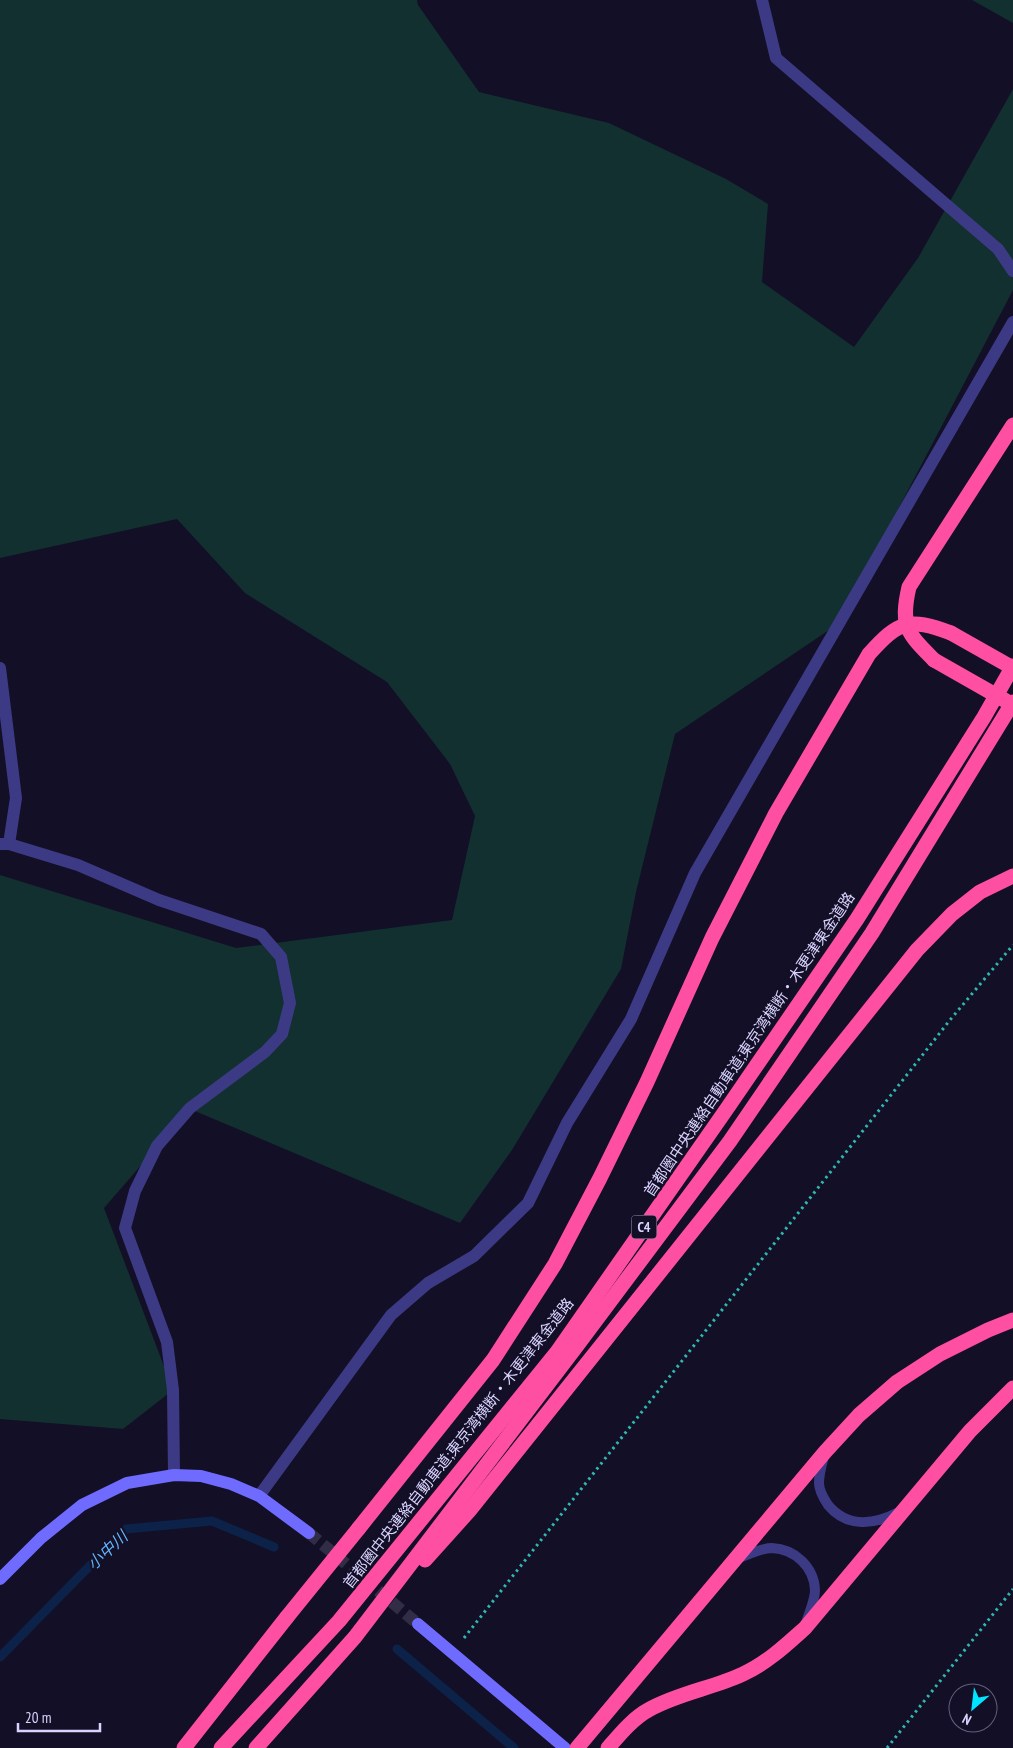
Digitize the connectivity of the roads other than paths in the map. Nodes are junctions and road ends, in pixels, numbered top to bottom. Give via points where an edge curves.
1 (762, 0) edge
2 (1013, 271) edge
3 (1013, 322) edge
4 (1013, 425) edge
5 (906, 624) junction
6 (1013, 667) edge
7 (0, 668) edge
8 (1013, 704) edge
9 (4, 844) edge
10 (1013, 876) edge
11 (1013, 1320) edge
12 (1013, 1388) edge
13 (825, 1452) junction
14 (174, 1475) junction
15 (259, 1496) junction
16 (904, 1509) junction
17 (309, 1533) tunnel mouth
18 (733, 1560) junction
19 (0, 1579) edge
20 (418, 1624) tunnel mouth
21 (805, 1628) junction
22 (355, 1637) junction
23 (184, 1748) edge
24 (221, 1748) edge
25 (256, 1748) edge
26 (565, 1748) edge
27 (577, 1748) edge
28 (608, 1748) edge

1 - 2 street via 776,58 998,249
3 - 15 street via 695,873 631,1019 567,1122 528,1203 474,1256 428,1283 391,1315
4 - 5 highway via 909,587
5 - 6 highway, bridge via 927,624 951,633
5 - 8 highway, bridge via 916,642 934,660
5 - 23 highway, bridge via 887,634 868,654 776,813 712,938 600,1178 555,1264 493,1360
6 - 24 highway, 首都圏中央連絡自動車道;東京湾横断・木更津東金道路 / C4 via 857,919 557,1352 339,1621
7 - 9 street via 16,798
8 - 22 highway, C4 via 872,934 730,1141
9 - 14 street via 78,865 159,900 261,934 281,957 290,1003 282,1034 265,1052 190,1108 157,1146 136,1191 125,1228 167,1342 173,1390
10 - 22 highway via 980,892 952,914 917,950 469,1511
11 - 13 highway via 940,1354 896,1382
12 - 16 highway via 970,1431
13 - 16 lane via 819,1484 824,1500 834,1512 848,1521 864,1523 885,1519
13 - 18 highway
14 - 15 street via 201,1476
14 - 19 street via 127,1483 82,1505 41,1538
15 - 17 street
16 - 21 highway
18 - 21 lane via 772,1548 803,1561 812,1573 815,1591
18 - 27 highway
20 - 26 street
21 - 28 highway via 773,1656 744,1673 648,1710 627,1726
22 - 25 highway, C4

